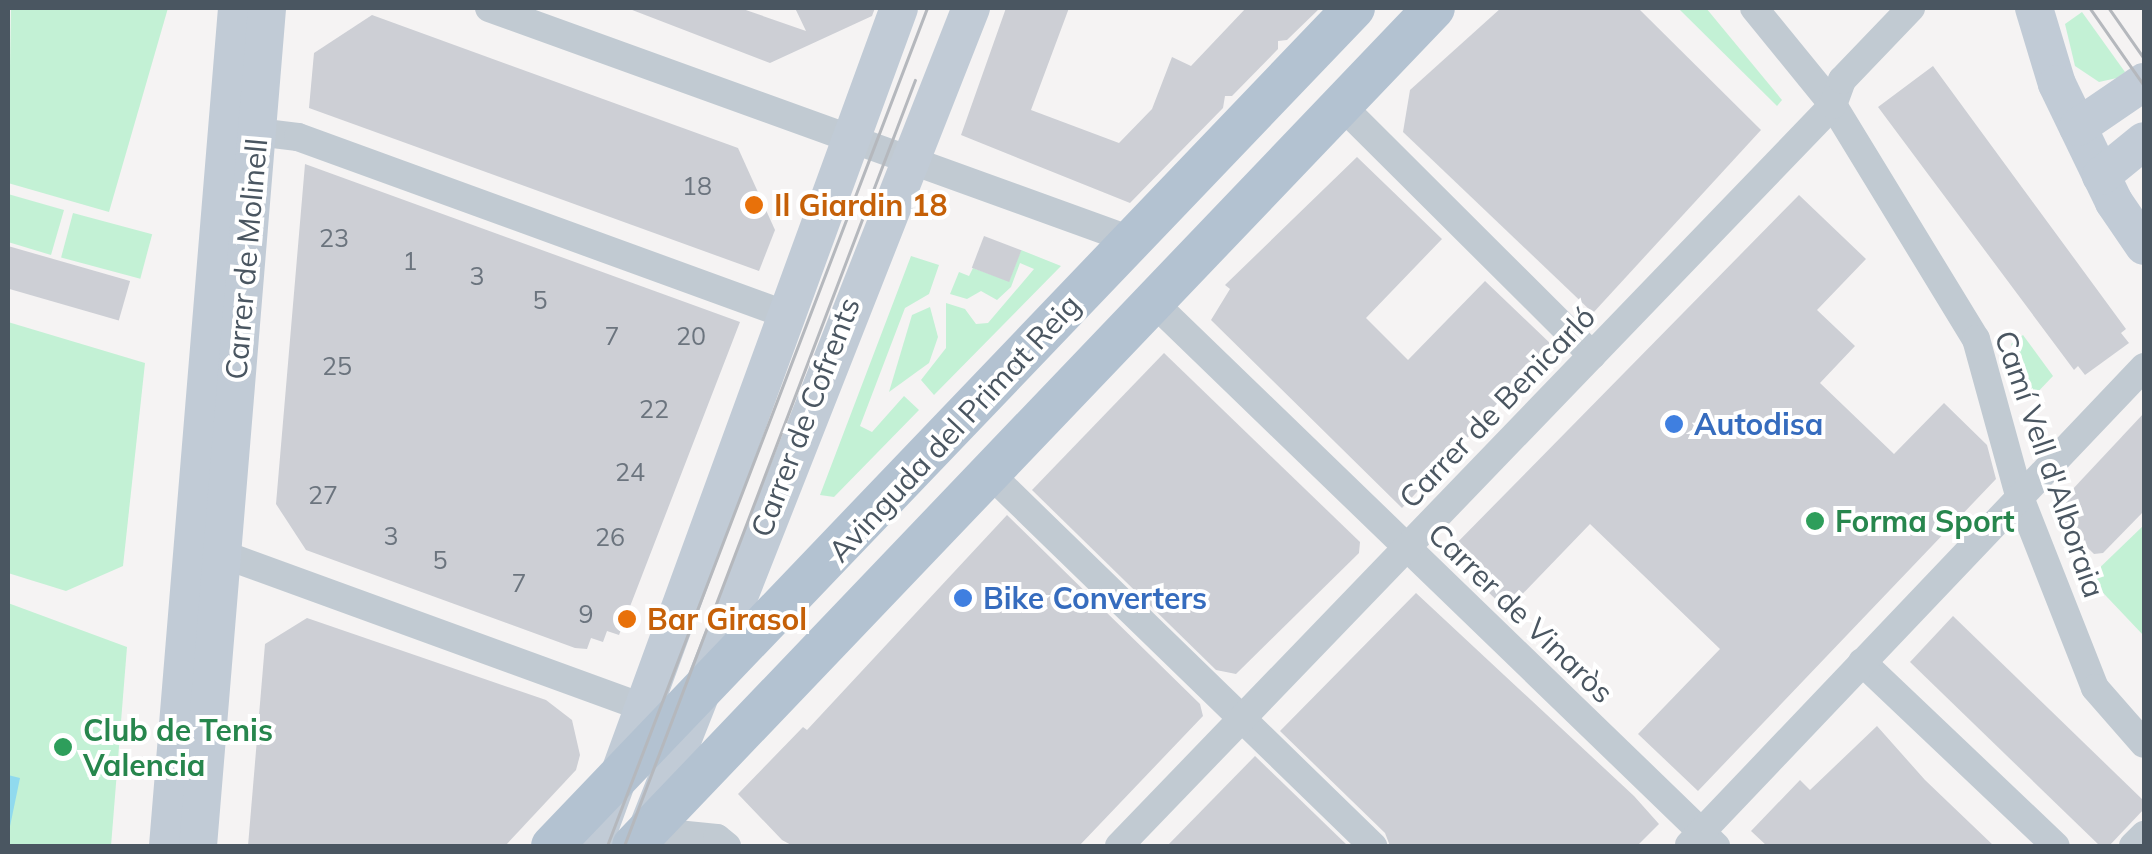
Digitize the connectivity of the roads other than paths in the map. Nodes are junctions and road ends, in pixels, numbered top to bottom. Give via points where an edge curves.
1 (260, 8) edge
2 (489, 8) edge
3 (898, 8) edge
4 (971, 8) edge
5 (1354, 8) edge
6 (1434, 8) edge
7 (1754, 8) edge
8 (1911, 8) edge
9 (2034, 8) edge
10 (2144, 82) edge
11 (1340, 104) junction
12 (1833, 105) junction
13 (2078, 127) junction
14 (257, 132) junction
15 (2144, 141) edge
16 (850, 143) junction
17 (905, 162) junction
18 (2101, 176) junction
19 (1131, 240) junction
20 (2144, 246) edge
21 (1151, 300) junction
22 (787, 315) junction
23 (1592, 355) junction
24 (2144, 367) edge
25 (986, 470) junction
26 (2019, 495) junction
27 (212, 507) junction
28 (1407, 548) junction
29 (222, 554) junction
30 (204, 599) junction
31 (1862, 662) junction
32 (672, 706) junction
33 (1240, 721) junction
34 (2144, 744) edge
35 (620, 774) junction
36 (2144, 835) edge
37 (640, 841) edge
38 (1702, 842) edge
39 (168, 846) edge
40 (198, 846) edge
41 (552, 846) edge
42 (592, 846) edge
43 (726, 846) edge
44 (1120, 846) edge
45 (1374, 846) edge
46 (2056, 846) edge
47 (2134, 846) edge

1 - 14 street, Carrer de Molinell
1 - 27 street, Carrer de Molinell
2 - 16 street
3 - 16 street, Carrer de Cofrents
4 - 17 street, Carrer de Cofrents
5 - 19 main road, Avinguda del Primat Reig
6 - 11 main road, Avinguda del Primat Reig
7 - 12 street, Camí Vell d'Alboraia
8 - 12 street, Carrer de Benicarló via 1842,80
9 - 13 street
10 - 13 street
11 - 21 main road, Avinguda del Primat Reig
11 - 23 street
12 - 23 street, Carrer de Benicarló
12 - 26 street, Camí Vell d'Alboraia via 1976,338
13 - 18 street
14 - 22 street via 298,136
14 - 27 street, Carrer de Molinell
15 - 18 street
16 - 17 street
16 - 22 street, Carrer de Cofrents
17 - 19 street
17 - 32 street, Carrer de Cofrents
18 - 20 street
19 - 32 main road, Avinguda del Primat Reig
21 - 25 main road, Avinguda del Primat Reig
21 - 28 street, Carrer de Vinaròs
22 - 32 street, Carrer de Cofrents
23 - 28 street, Carrer de Benicarló
24 - 26 street
25 - 33 street
25 - 37 main road, Avinguda del Primat Reig
26 - 31 street
26 - 34 street, Camí Vell d'Alboraia via 2095,688
27 - 29 street, Carrer de Molinell
27 - 30 street, Carrer de Molinell
28 - 33 street, Carrer de Benicarló
28 - 38 street, Carrer de Vinaròs
29 - 30 street, Carrer de Molinell
29 - 32 street
30 - 39 street, Carrer de Molinell
30 - 40 street, Carrer de Molinell
31 - 38 street
31 - 46 street
32 - 35 main road, Avinguda del Primat Reig
32 - 37 street, Carrer de Cofrents
33 - 44 street, Carrer de Benicarló
33 - 45 street
35 - 41 main road, Avinguda del Primat Reig
35 - 42 street
36 - 47 street
37 - 43 street via 717,838

